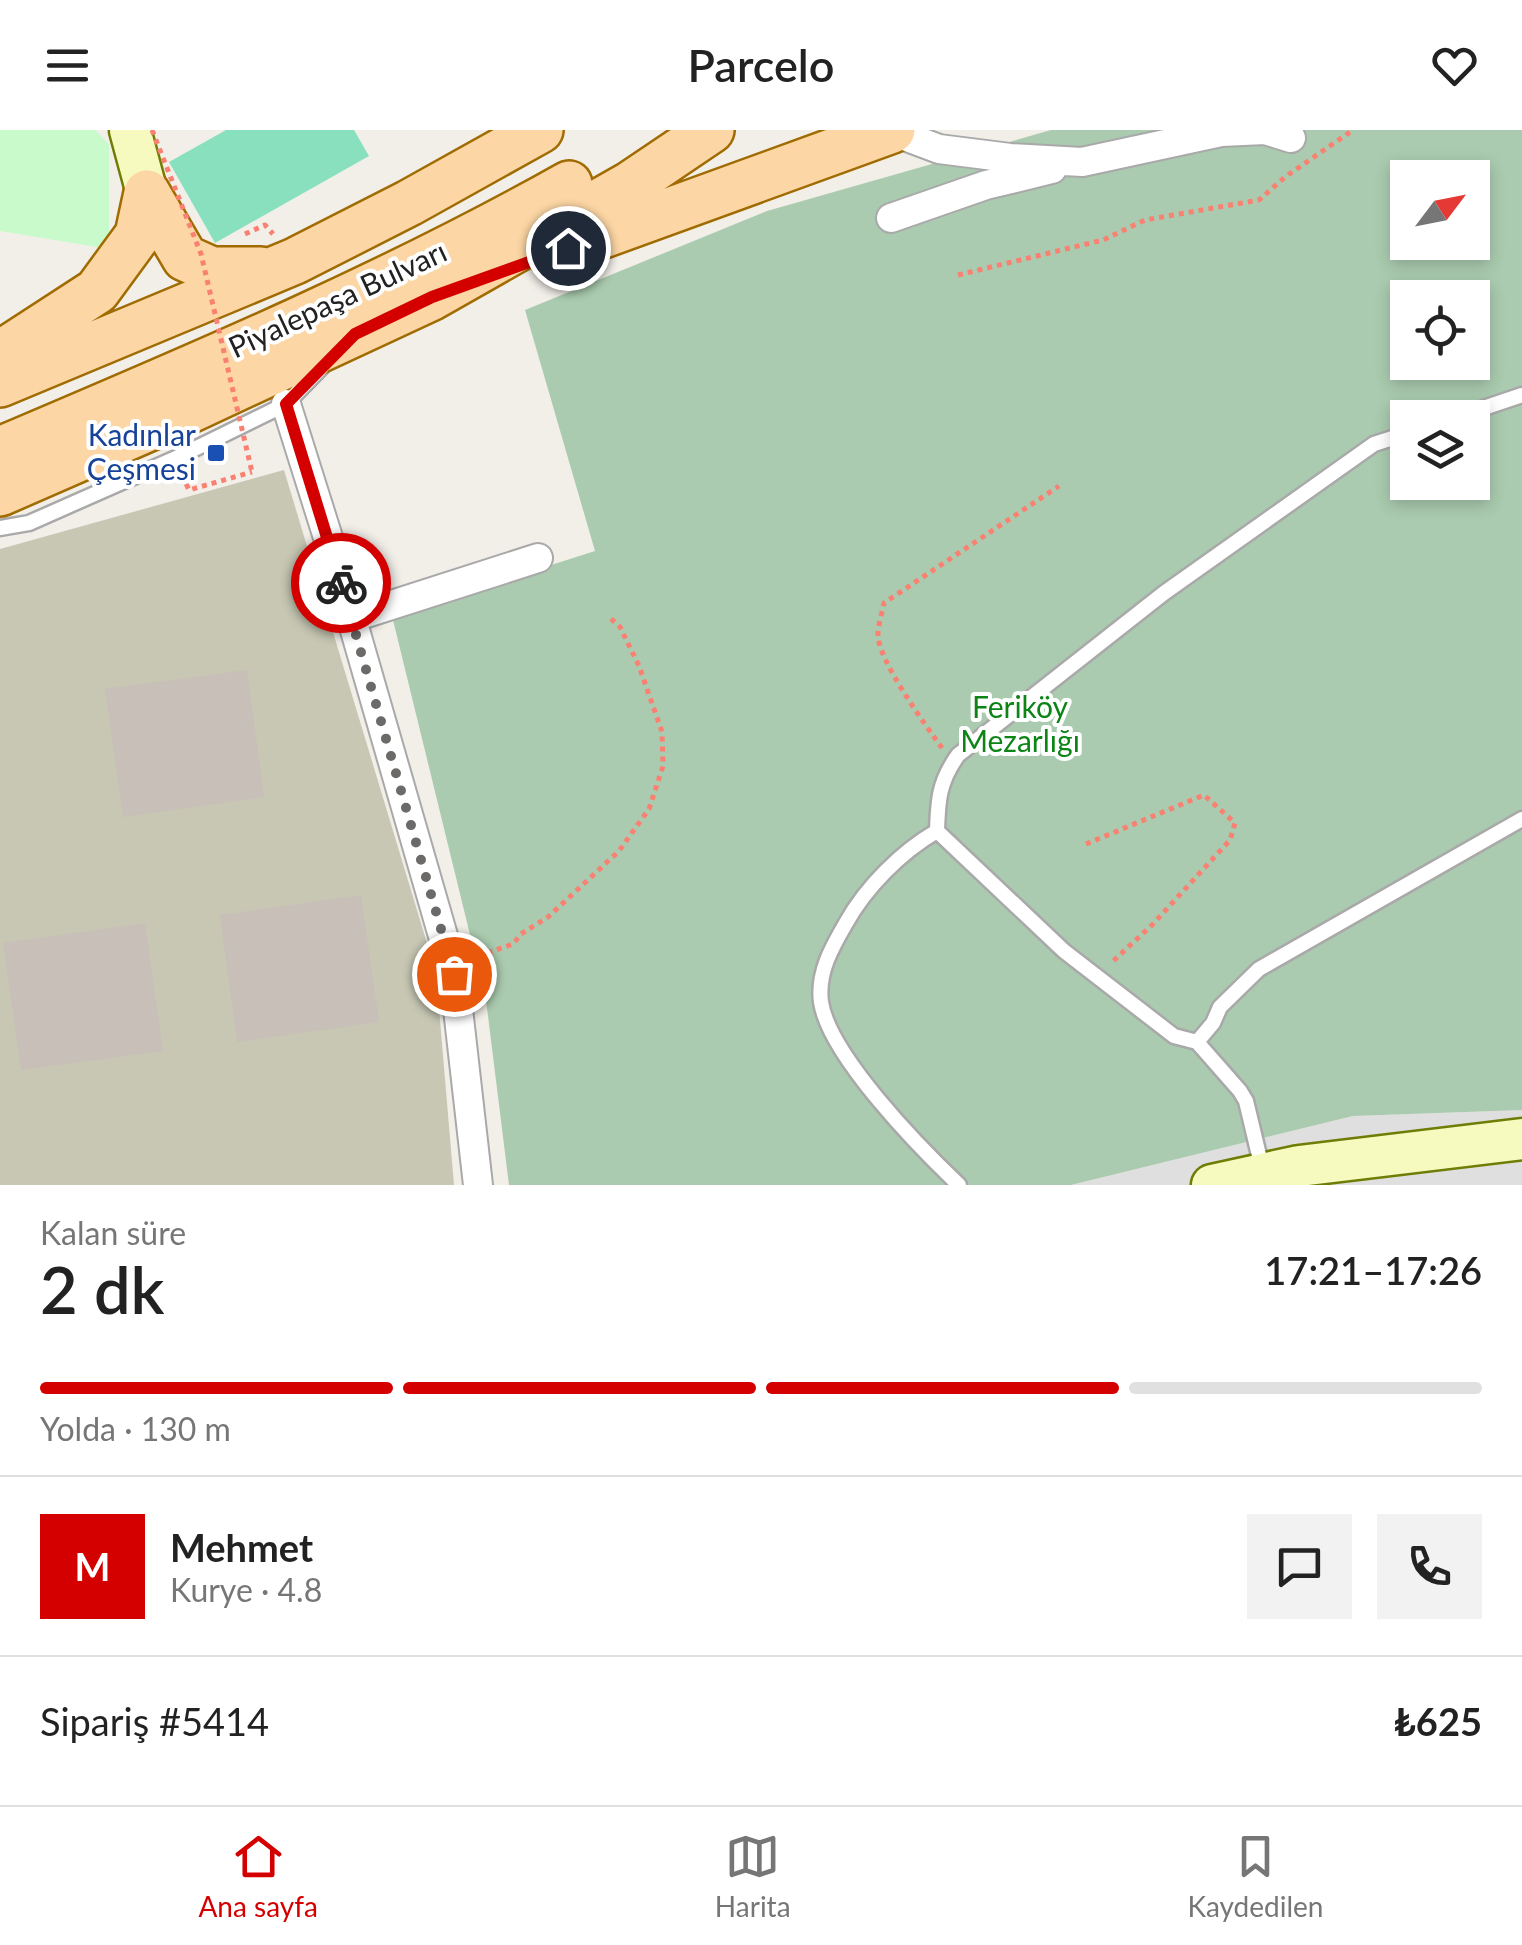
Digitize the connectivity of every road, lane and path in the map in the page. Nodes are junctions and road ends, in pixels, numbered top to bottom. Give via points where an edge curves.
1 (130, 130) edge
2 (152, 130) edge
3 (540, 130) edge
4 (665, 130) edge
5 (710, 130) edge
6 (892, 130) edge
7 (1352, 130) edge
8 (1291, 138) dead end
9 (1082, 162) junction
10 (147, 193) junction
11 (891, 218) dead end
12 (277, 269) junction
13 (958, 275) dead end
14 (432, 297) junction
15 (355, 334) junction
16 (0, 354) edge
17 (0, 384) edge
18 (1522, 395) edge
19 (286, 404) junction
20 (1490, 406) edge
21 (1390, 439) edge
22 (0, 450) edge
23 (202, 486) dead end
24 (1059, 486) dead end
25 (0, 493) edge
26 (0, 528) edge
27 (538, 558) dead end
28 (608, 616) dead end
29 (351, 618) junction
30 (953, 763) junction
31 (1522, 819) edge
32 (937, 831) junction
33 (1086, 844) dead end
34 (452, 967) junction
35 (1097, 976) junction
36 (1197, 1042) junction
37 (1522, 1139) edge
38 (1263, 1174) junction
39 (478, 1185) edge
40 (958, 1185) edge
41 (1212, 1185) edge

1 - 10 street
2 - 23 path, bridge via 201,254 252,472
3 - 12 main road, Piyalepaşa Bulvarı
4 - 22 main road, Piyalepaşa Bulvarı via 380,283
5 - 14 main road via 631,184
6 - 9 street via 939,150
6 - 14 main road
7 - 13 path via 1259,200 1145,220 1103,240
8 - 9 street via 1265,130 1222,132
9 - 11 street
10 - 12 main road via 185,258 212,270
10 - 16 main road via 138,235 97,291
12 - 17 main road, Piyalepaşa Bulvarı
14 - 15 main road
15 - 19 lane
15 - 25 main road
18 - 20 lane
19 - 26 lane via 29,523
19 - 29 street
21 - 30 lane via 1164,593
24 - 30 path via 884,603 878,638 892,672
27 - 29 street
28 - 34 path via 639,666 662,732 663,766 649,810 619,851 548,917 512,944
29 - 34 street
30 - 32 lane via 944,776
31 - 36 lane via 1259,969 1220,1007
32 - 35 lane
32 - 40 lane via 914,845 857,904 825,959 820,998 826,1020 893,1118
33 - 35 path via 1204,795 1235,823 1230,840
34 - 39 street
35 - 36 lane via 1174,1036
36 - 38 lane via 1246,1101
37 - 38 street
38 - 41 street

